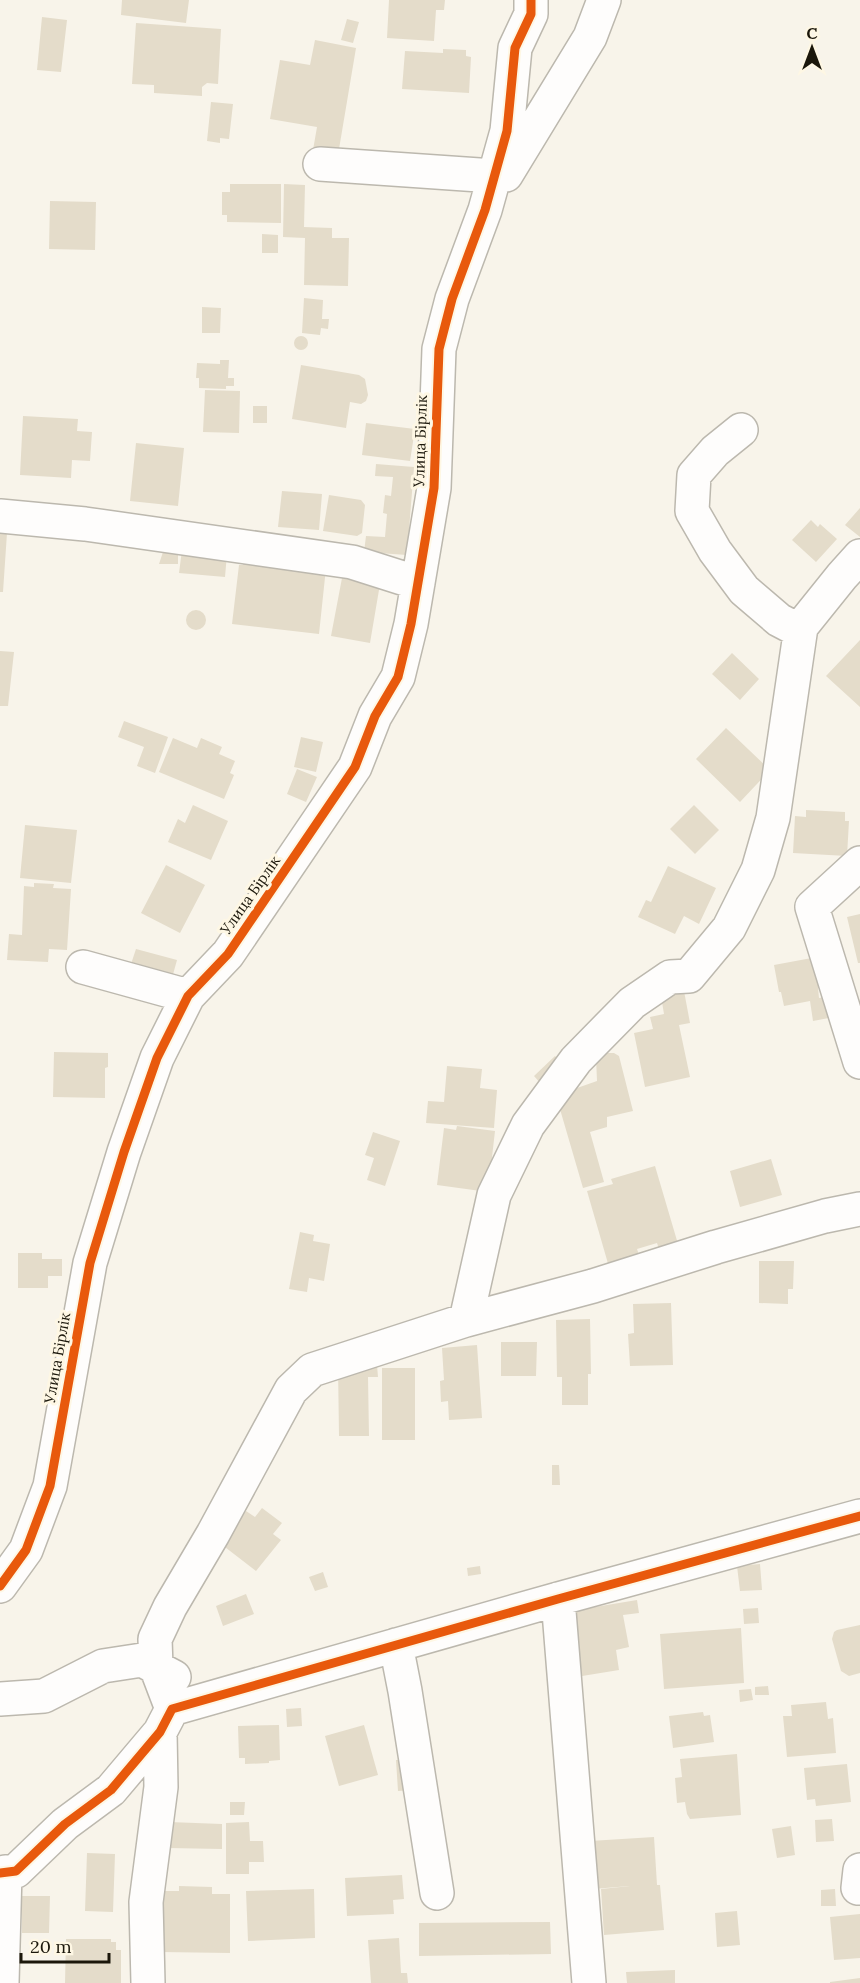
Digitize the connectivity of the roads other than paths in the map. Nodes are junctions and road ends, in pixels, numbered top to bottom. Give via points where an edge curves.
1 (531, 0) edge
2 (604, 0) edge
3 (320, 164) dead end
4 (494, 176) junction
5 (485, 210) junction
6 (741, 430) dead end
7 (0, 516) edge
8 (860, 556) edge
9 (418, 583) junction
10 (800, 632) junction
11 (860, 863) edge
12 (82, 967) dead end
13 (188, 996) junction
14 (860, 1062) edge
15 (860, 1209) edge
16 (466, 1320) junction
17 (860, 1516) edge
18 (0, 1586) edge
19 (558, 1599) junction
20 (396, 1645) junction
21 (156, 1667) junction
22 (213, 1696) junction
23 (0, 1699) edge
24 (166, 1720) junction
25 (3, 1873) edge
26 (437, 1893) dead end
27 (2, 1983) edge
28 (148, 1983) edge
29 (589, 1983) edge

1 - 4 street via 531,14 515,48 507,131
2 - 5 street via 590,37
3 - 4 street
4 - 5 street
5 - 9 street, Улица Бірлік via 452,299 439,349 434,488
6 - 10 street via 694,475 692,511 744,590
7 - 9 street via 85,524 352,562
8 - 10 street
9 - 13 street, Улица Бірлік via 398,676 375,716 355,767 228,954
10 - 16 street via 773,818 758,870 729,928 689,976 670,977 632,1003 576,1060 528,1125 494,1195
11 - 14 street via 812,907
12 - 13 street
13 - 18 street, Улица Бірлік via 157,1058 90,1263 50,1486 26,1550
15 - 16 street
16 - 21 street via 312,1370 291,1390 170,1607 155,1639
17 - 19 street
19 - 20 street
19 - 29 street
20 - 22 street
20 - 26 street
21 - 22 street
21 - 23 street via 142,1660 103,1666 45,1696
21 - 24 street
22 - 24 street
24 - 25 street via 111,1790 65,1824 16,1871
24 - 28 street via 146,1902
25 - 27 street

